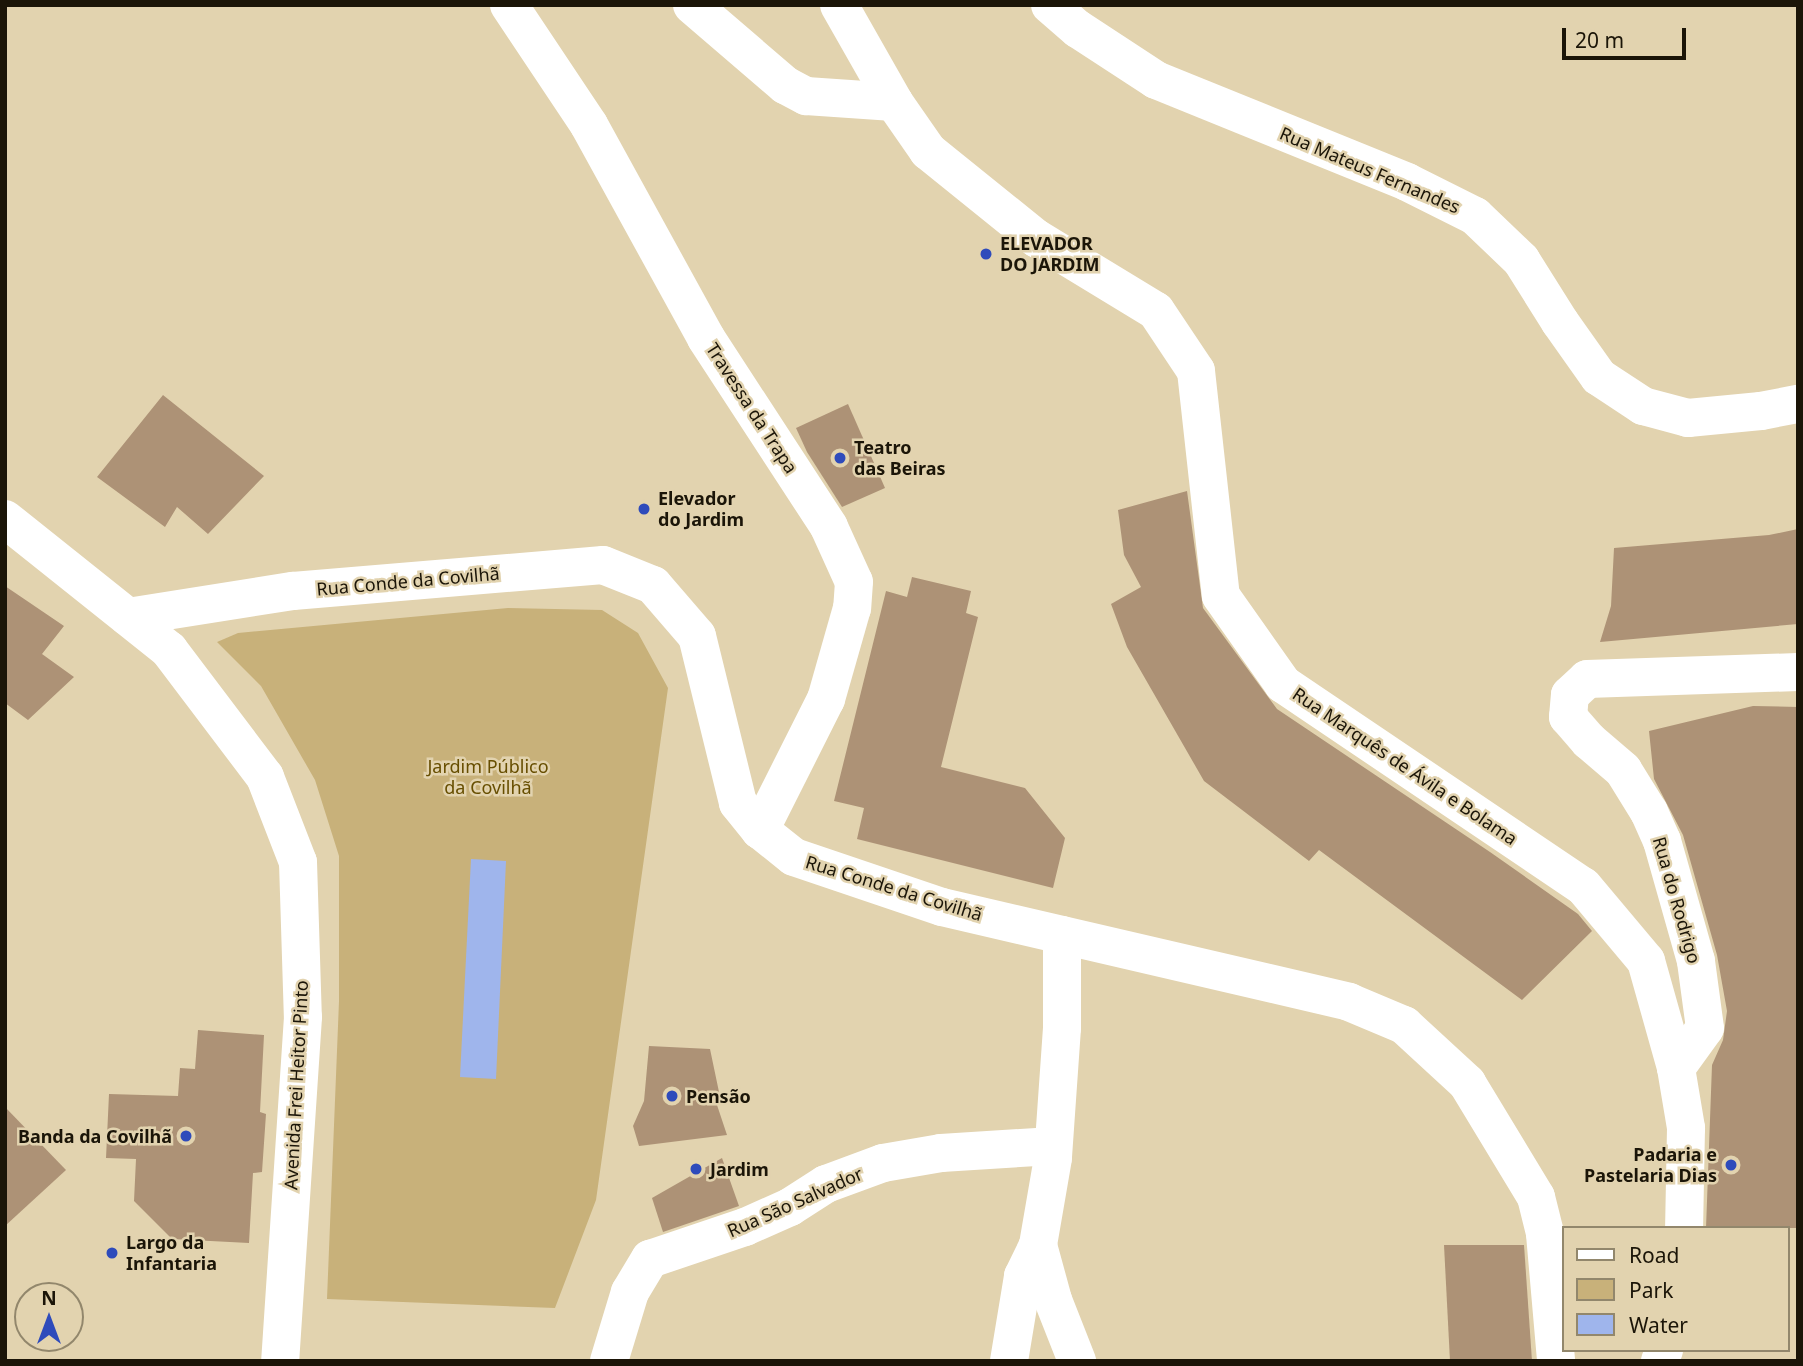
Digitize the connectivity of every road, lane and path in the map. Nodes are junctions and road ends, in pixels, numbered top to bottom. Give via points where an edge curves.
1 (509, 5) edge
2 (692, 5) edge
3 (838, 5) edge
4 (1050, 5) edge
5 (894, 103) junction
6 (1798, 404) edge
7 (5, 519) edge
8 (128, 617) junction
9 (1798, 672) edge
10 (760, 830) junction
11 (1062, 935) junction
12 (1676, 1068) junction
13 (1053, 1146) junction
14 (1684, 1226) edge
15 (1038, 1245) junction
16 (280, 1361) edge
17 (609, 1361) edge
18 (1009, 1361) edge
19 (1076, 1361) edge
20 (1556, 1361) edge

1 - 10 street, Travessa da Trapa via 589,125 706,338 829,527 854,582 852,608 826,699
2 - 5 street via 785,85 806,96
3 - 5 street, Rua Marquês de Ávila e Bolama
4 - 6 street, Rua Mateus Fernandes via 1156,80 1407,182 1475,216 1521,260 1599,377 1643,407 1688,418
5 - 12 street, Rua Marquês de Ávila e Bolama via 928,151 1036,238 1156,311 1196,371 1221,596 1283,684 1583,886 1646,961
7 - 8 street, Avenida Frei Heitor Pinto
8 - 10 street, Rua Conde da Covilhã via 293,591 603,565 653,585 697,636 738,803
8 - 16 street, Avenida Frei Heitor Pinto via 169,650 265,777 298,862 303,1017
9 - 12 street, Rua do Rodrigo via 1587,679 1570,695 1569,717 1623,770 1662,841 1696,961 1705,1028
10 - 11 street, Rua Conde da Covilhã via 794,857 942,907
11 - 13 street via 1062,1028
11 - 20 street, Rua Conde da Covilhã via 1349,1002 1404,1026 1467,1083 1536,1197 1545,1234
12 - 14 street, Rua Marquês de Ávila e Bolama via 1686,1128
13 - 15 street
13 - 17 street, Rua São Salvador via 941,1153 883,1163 826,1184 746,1227 650,1259 630,1292
15 - 18 street via 1023,1276
15 - 19 street

